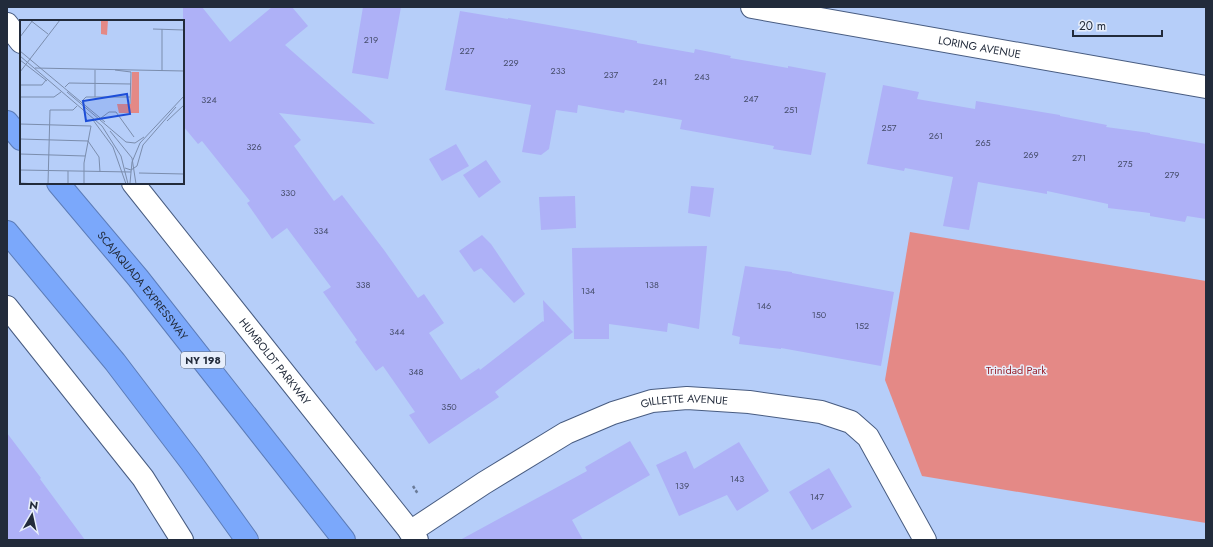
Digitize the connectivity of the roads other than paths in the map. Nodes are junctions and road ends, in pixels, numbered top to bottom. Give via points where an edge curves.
1 (752, 7) edge
2 (7, 24) edge
3 (20, 41) edge
4 (1206, 87) edge
5 (7, 122) edge
6 (20, 138) edge
7 (59, 184) edge
8 (134, 184) edge
9 (7, 232) edge
10 (7, 307) edge
11 (414, 536) edge
12 (182, 540) edge
13 (247, 540) edge
14 (344, 540) edge
15 (925, 540) edge

1 - 4 street, LORING AVENUE
2 - 3 street
5 - 6 highway
7 - 14 highway, SCAJAQUADA EXPRESSWAY / NY 198 via 138,278
8 - 11 street, HUMBOLDT PARKWAY
9 - 13 highway via 115,362
10 - 12 street via 143,478
11 - 15 street, GILLETTE AVENUE via 484,483 566,433 612,413 652,401 687,398 749,402 821,412 851,422 868,437

